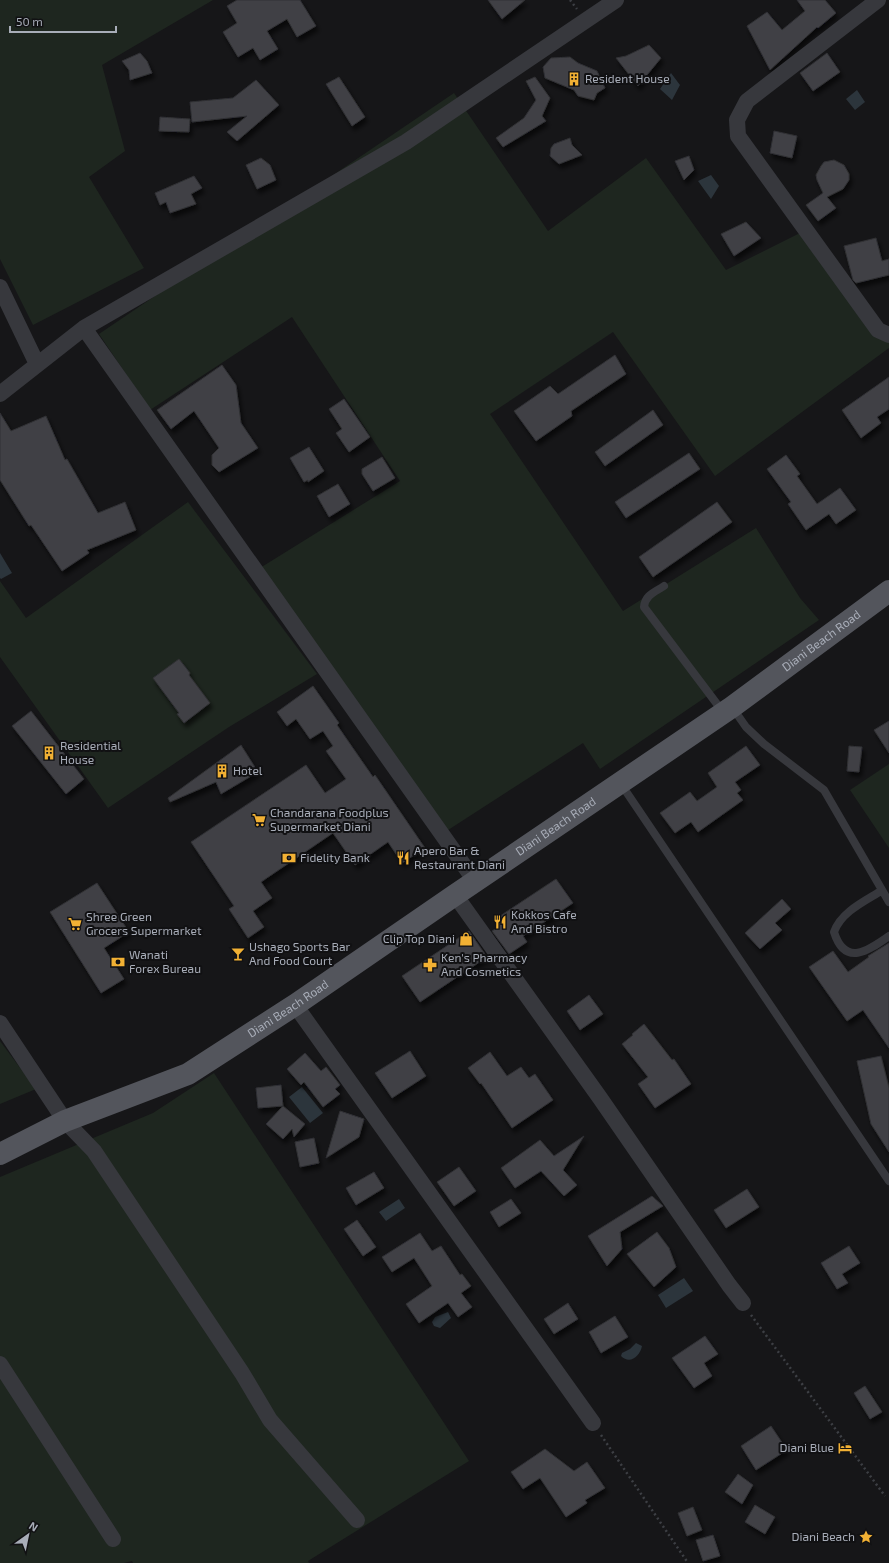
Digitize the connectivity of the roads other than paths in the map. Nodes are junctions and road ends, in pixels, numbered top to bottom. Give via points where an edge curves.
1 (616, 0) edge
2 (878, 0) edge
3 (0, 287) edge
4 (84, 328) junction
5 (889, 335) edge
6 (37, 364) junction
7 (0, 394) edge
8 (664, 586) dead end
9 (889, 591) edge
10 (728, 710) junction
11 (620, 783) junction
12 (475, 881) junction
13 (881, 891) junction
14 (455, 894) junction
15 (889, 902) edge
16 (889, 936) edge
17 (295, 1005) junction
18 (0, 1023) edge
19 (66, 1121) junction
20 (0, 1154) edge
21 (889, 1181) edge
22 (743, 1303) road end
23 (0, 1364) edge
24 (593, 1423) road end
25 (356, 1520) dead end
26 (113, 1538) dead end

1 - 4 street via 406,142
2 - 5 street via 747,101 737,120 738,136 878,330
3 - 6 street
4 - 6 street
4 - 12 street
6 - 7 street
8 - 10 lane via 648,596 644,607
9 - 10 main road, Diani Beach Road
10 - 11 main road, Diani Beach Road
10 - 13 lane via 764,744 824,790
11 - 12 main road, Diani Beach Road
11 - 21 lane
12 - 14 main road, Diani Beach Road
13 - 15 lane
13 - 16 lane via 844,916 834,932 837,942 855,954 866,951
14 - 17 main road, Diani Beach Road
14 - 22 street
17 - 19 main road, Diani Beach Road via 188,1074
17 - 24 street
18 - 19 street
19 - 20 main road, Diani Beach Road
19 - 25 street via 94,1151 242,1373 270,1420
23 - 26 street

